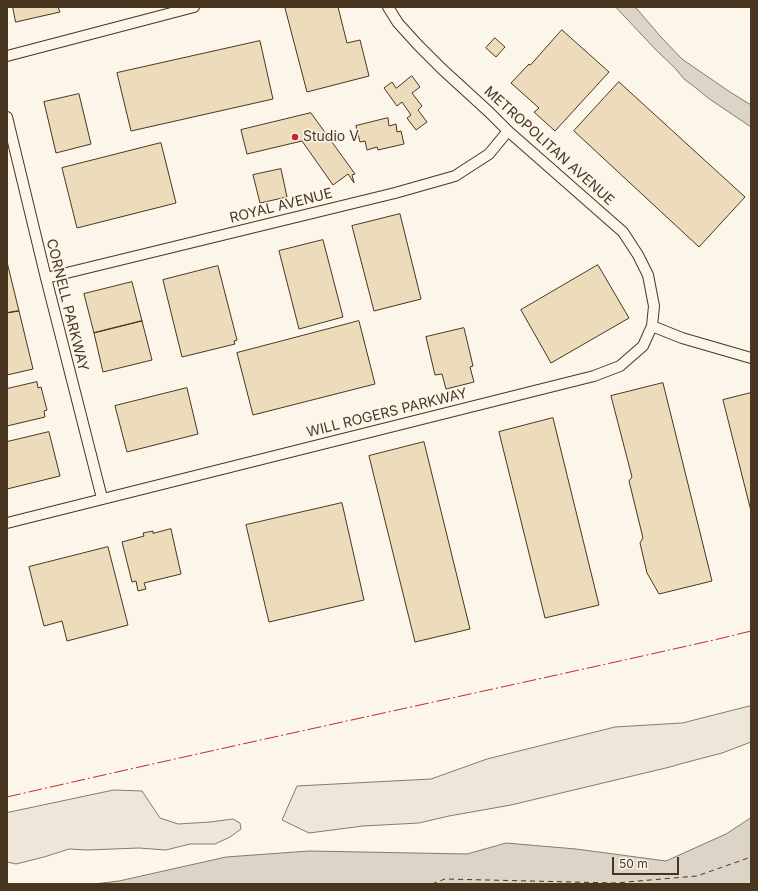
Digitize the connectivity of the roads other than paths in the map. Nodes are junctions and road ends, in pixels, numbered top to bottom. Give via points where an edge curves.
1 (194, 7) edge
2 (388, 7) edge
3 (7, 56) edge
4 (7, 117) edge
5 (508, 131) junction
6 (46, 278) junction
7 (652, 326) junction
8 (751, 358) edge
9 (102, 498) junction
10 (7, 522) edge

1 - 3 street
2 - 5 street, METROPOLITAN AVENUE via 418,46
4 - 6 street, CORNELL PARKWAY
5 - 6 street, ROYAL AVENUE via 489,154 455,176
5 - 7 street, METROPOLITAN AVENUE via 623,232 648,275 654,306
6 - 9 street, CORNELL PARKWAY
7 - 8 street via 682,338
7 - 9 street, WILL ROGERS PARKWAY via 643,346 620,366 594,376
9 - 10 street, WILL ROGERS PARKWAY

